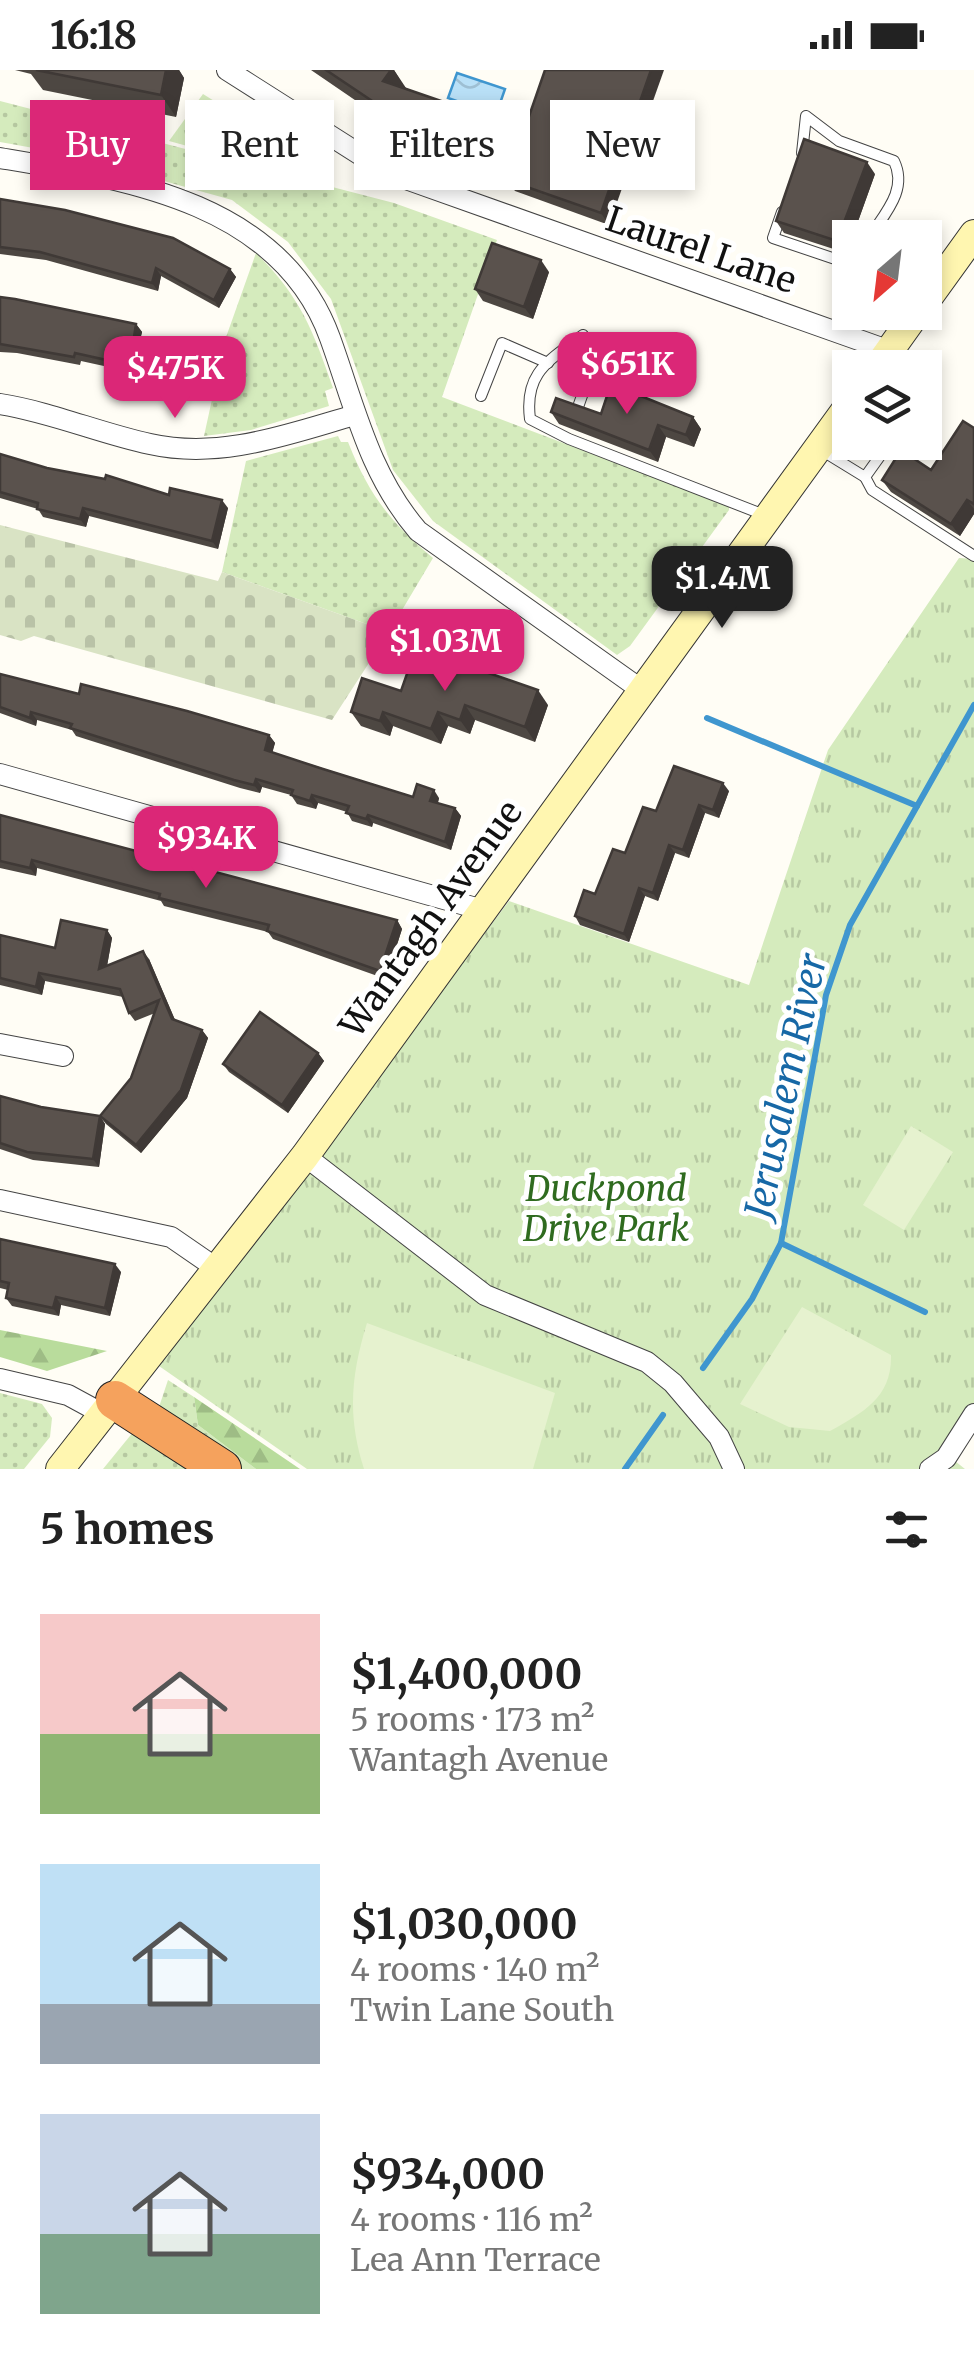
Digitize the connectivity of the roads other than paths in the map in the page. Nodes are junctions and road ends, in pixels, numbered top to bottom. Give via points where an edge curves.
1 (227, 70) edge
2 (0, 158) edge
3 (798, 168) edge
4 (785, 203) edge
5 (880, 220) edge
6 (974, 234) edge
7 (832, 258) edge
8 (942, 278) edge
9 (584, 335) dead end
10 (860, 350) edge
11 (596, 356) dead end
12 (548, 363) junction
13 (481, 396) dead end
14 (0, 404) edge
15 (578, 407) edge
16 (355, 415) junction
17 (832, 429) edge
18 (818, 448) junction
19 (877, 460) edge
20 (865, 477) junction
21 (769, 517) junction
22 (974, 556) edge
23 (644, 691) junction
24 (0, 774) edge
25 (484, 910) junction
26 (0, 1044) edge
27 (63, 1056) dead end
28 (305, 1156) junction
29 (0, 1200) edge
30 (216, 1268) junction
31 (0, 1379) edge
32 (109, 1407) junction
33 (974, 1414) edge
34 (946, 1465) edge
35 (60, 1469) edge
36 (222, 1469) edge
37 (734, 1469) edge

1 - 10 street, Laurel Lane via 389,173
2 - 16 street via 189,200 246,230 289,268 319,309
3 - 5 lane via 806,116 838,141 894,161 898,192
4 - 7 lane via 773,238
6 - 8 main road
9 - 12 lane
11 - 15 lane
12 - 13 lane via 502,343
12 - 21 lane via 527,394 530,419
14 - 16 street via 152,444 202,449 248,446
16 - 23 street via 374,470 418,531
17 - 18 main road, Wantagh Avenue
18 - 20 lane
18 - 21 main road, Wantagh Avenue
19 - 20 lane
20 - 22 lane via 872,490
21 - 23 main road, Wantagh Avenue
23 - 25 main road, Wantagh Avenue
24 - 25 street
25 - 28 main road, Wantagh Avenue
26 - 27 street
28 - 30 main road, Wantagh Avenue
28 - 37 street via 485,1295 647,1362 719,1437
29 - 30 street via 172,1237
30 - 32 main road, Wantagh Avenue
31 - 32 street
32 - 35 main road, Wantagh Avenue
32 - 36 highway
33 - 34 street

